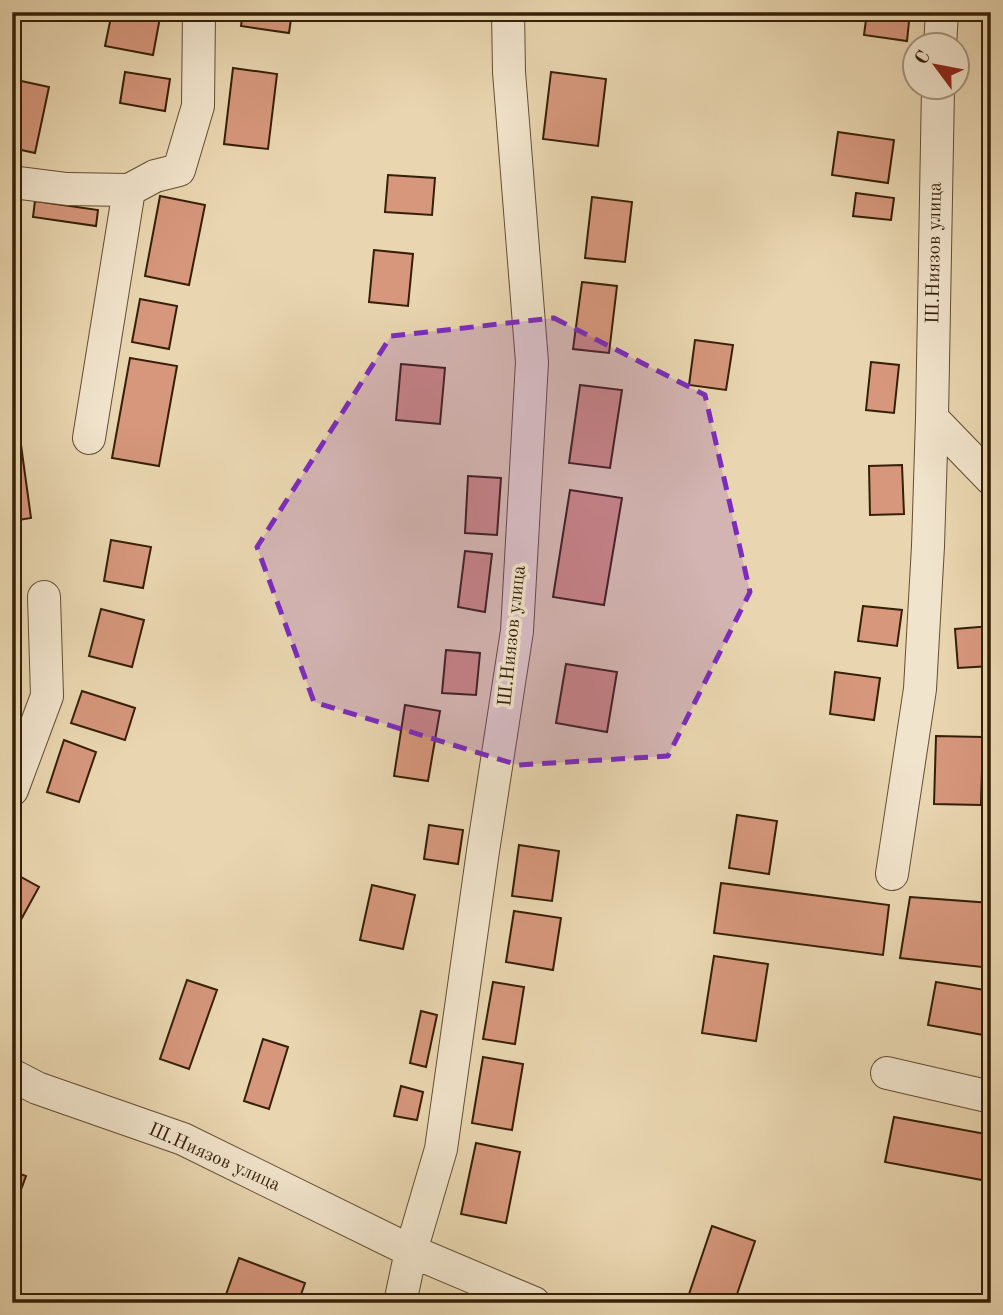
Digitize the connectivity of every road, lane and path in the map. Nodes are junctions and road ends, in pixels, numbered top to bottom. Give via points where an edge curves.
1 (199, 12) edge
2 (508, 12) edge
3 (942, 12) edge
4 (941, 32) edge
5 (938, 102) edge
6 (12, 182) edge
7 (129, 190) junction
8 (932, 418) junction
9 (89, 438) dead end
10 (991, 479) edge
11 (44, 597) dead end
12 (12, 790) edge
13 (891, 874) dead end
14 (887, 1073) dead end
15 (12, 1076) edge
16 (991, 1097) edge
17 (411, 1251) junction
18 (400, 1303) edge
19 (534, 1303) edge

1 - 7 street via 198,106 179,170
2 - 17 street, Ш.Ниязов улица via 532,362 517,631 441,1149
3 - 4 street
5 - 8 street, Ш.Ниязов улица
6 - 7 street
7 - 9 street
8 - 10 street
8 - 13 street, Ш.Ниязов улица via 920,689
11 - 12 street via 47,696
14 - 16 street
15 - 17 street, Ш.Ниязов улица via 183,1139
17 - 18 street, Ш.Ниязов улица
17 - 19 street, Ш.Ниязов улица

